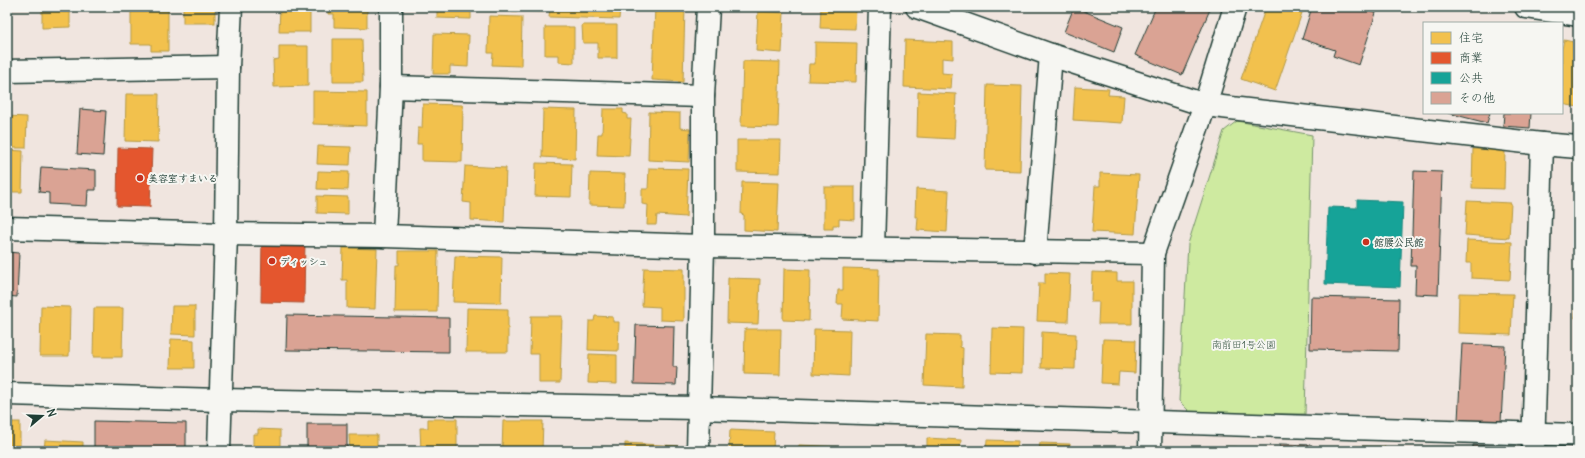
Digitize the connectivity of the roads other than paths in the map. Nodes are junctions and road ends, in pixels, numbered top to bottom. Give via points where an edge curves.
1 (231, 7) edge
2 (391, 7) edge
3 (708, 7) edge
4 (880, 7) edge
5 (917, 7) edge
6 (1236, 7) edge
7 (1526, 7) edge
8 (1578, 15) edge
9 (1051, 55) junction
10 (228, 68) junction
11 (7, 71) edge
12 (391, 87) junction
13 (703, 96) junction
14 (1205, 105) junction
15 (1542, 144) junction
16 (1578, 146) edge
17 (7, 228) edge
18 (226, 234) junction
19 (384, 236) junction
20 (703, 246) junction
21 (873, 248) junction
22 (1035, 252) junction
23 (1153, 253) junction
24 (7, 394) edge
25 (220, 400) junction
26 (700, 408) junction
27 (1151, 422) junction
28 (1578, 435) edge
29 (1533, 443) edge
30 (219, 451) edge
31 (698, 451) edge
32 (1150, 451) edge

1 - 10 street
2 - 12 street
3 - 13 street
4 - 21 street
5 - 9 street
6 - 14 street
7 - 8 street
9 - 14 street
9 - 22 street
10 - 11 street
10 - 18 street
12 - 13 street
12 - 19 street
13 - 20 street
14 - 15 street
14 - 23 street
15 - 16 street
15 - 29 street
17 - 18 street
18 - 19 street
18 - 25 street
19 - 20 street
20 - 21 street
20 - 26 street
21 - 22 street
22 - 23 street
23 - 27 street
24 - 25 street
25 - 26 street
25 - 30 street
26 - 27 street
26 - 31 street
27 - 29 street
27 - 32 street
28 - 29 street

